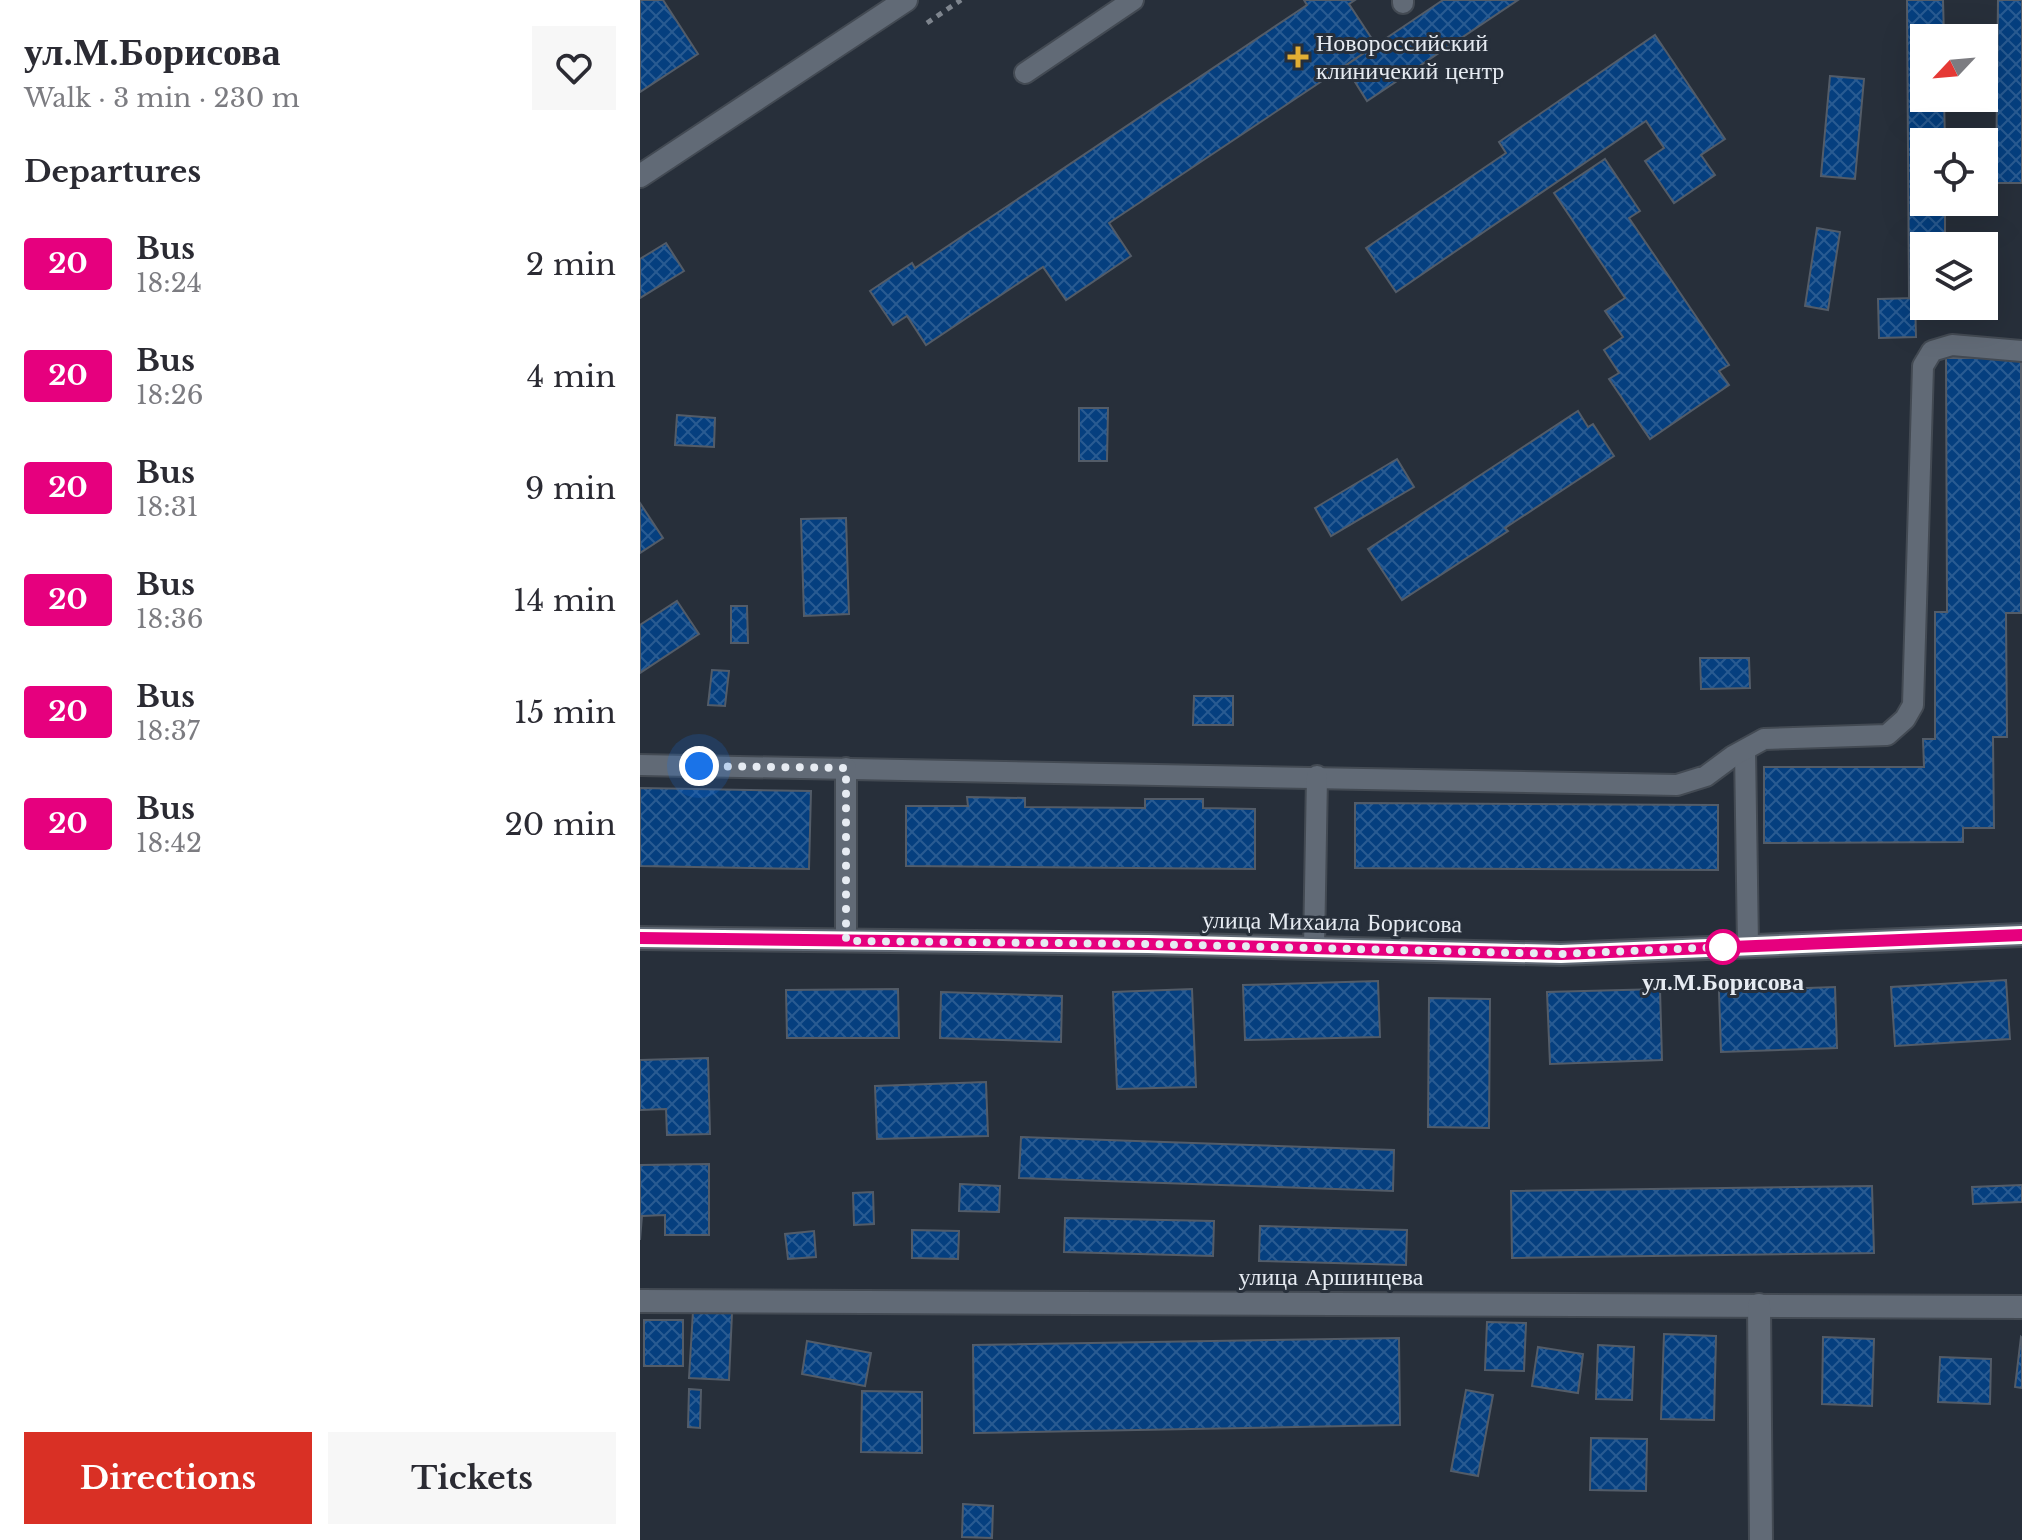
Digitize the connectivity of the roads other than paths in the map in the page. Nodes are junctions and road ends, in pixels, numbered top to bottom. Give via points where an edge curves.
1 (906, 0) edge
2 (1133, 0) edge
3 (1025, 73) dead end
4 (640, 176) edge
5 (2022, 351) edge
6 (1745, 750) junction
7 (640, 765) edge
8 (846, 768) junction
9 (1317, 776) junction
10 (2022, 935) edge
11 (640, 938) edge
12 (846, 941) junction
13 (1748, 946) junction
14 (1314, 948) junction
15 (640, 1301) edge
16 (1759, 1305) junction
17 (2022, 1307) edge
18 (1761, 1540) edge

1 - 4 street
2 - 3 lane
5 - 6 lane via 1952,345 1932,351 1923,366 1913,705 1905,719 1887,735 1764,739
6 - 9 lane via 1706,776 1677,785
6 - 13 lane
7 - 8 lane
8 - 9 lane
8 - 12 lane
9 - 14 lane
10 - 13 street, улица Михаила Борисова
11 - 12 street, улица Михаила Борисова
12 - 14 street, улица Михаила Борисова
13 - 14 street, улица Михаила Борисова via 1561,954
15 - 16 street, улица Аршинцева
16 - 17 street, улица Аршинцева
16 - 18 street

